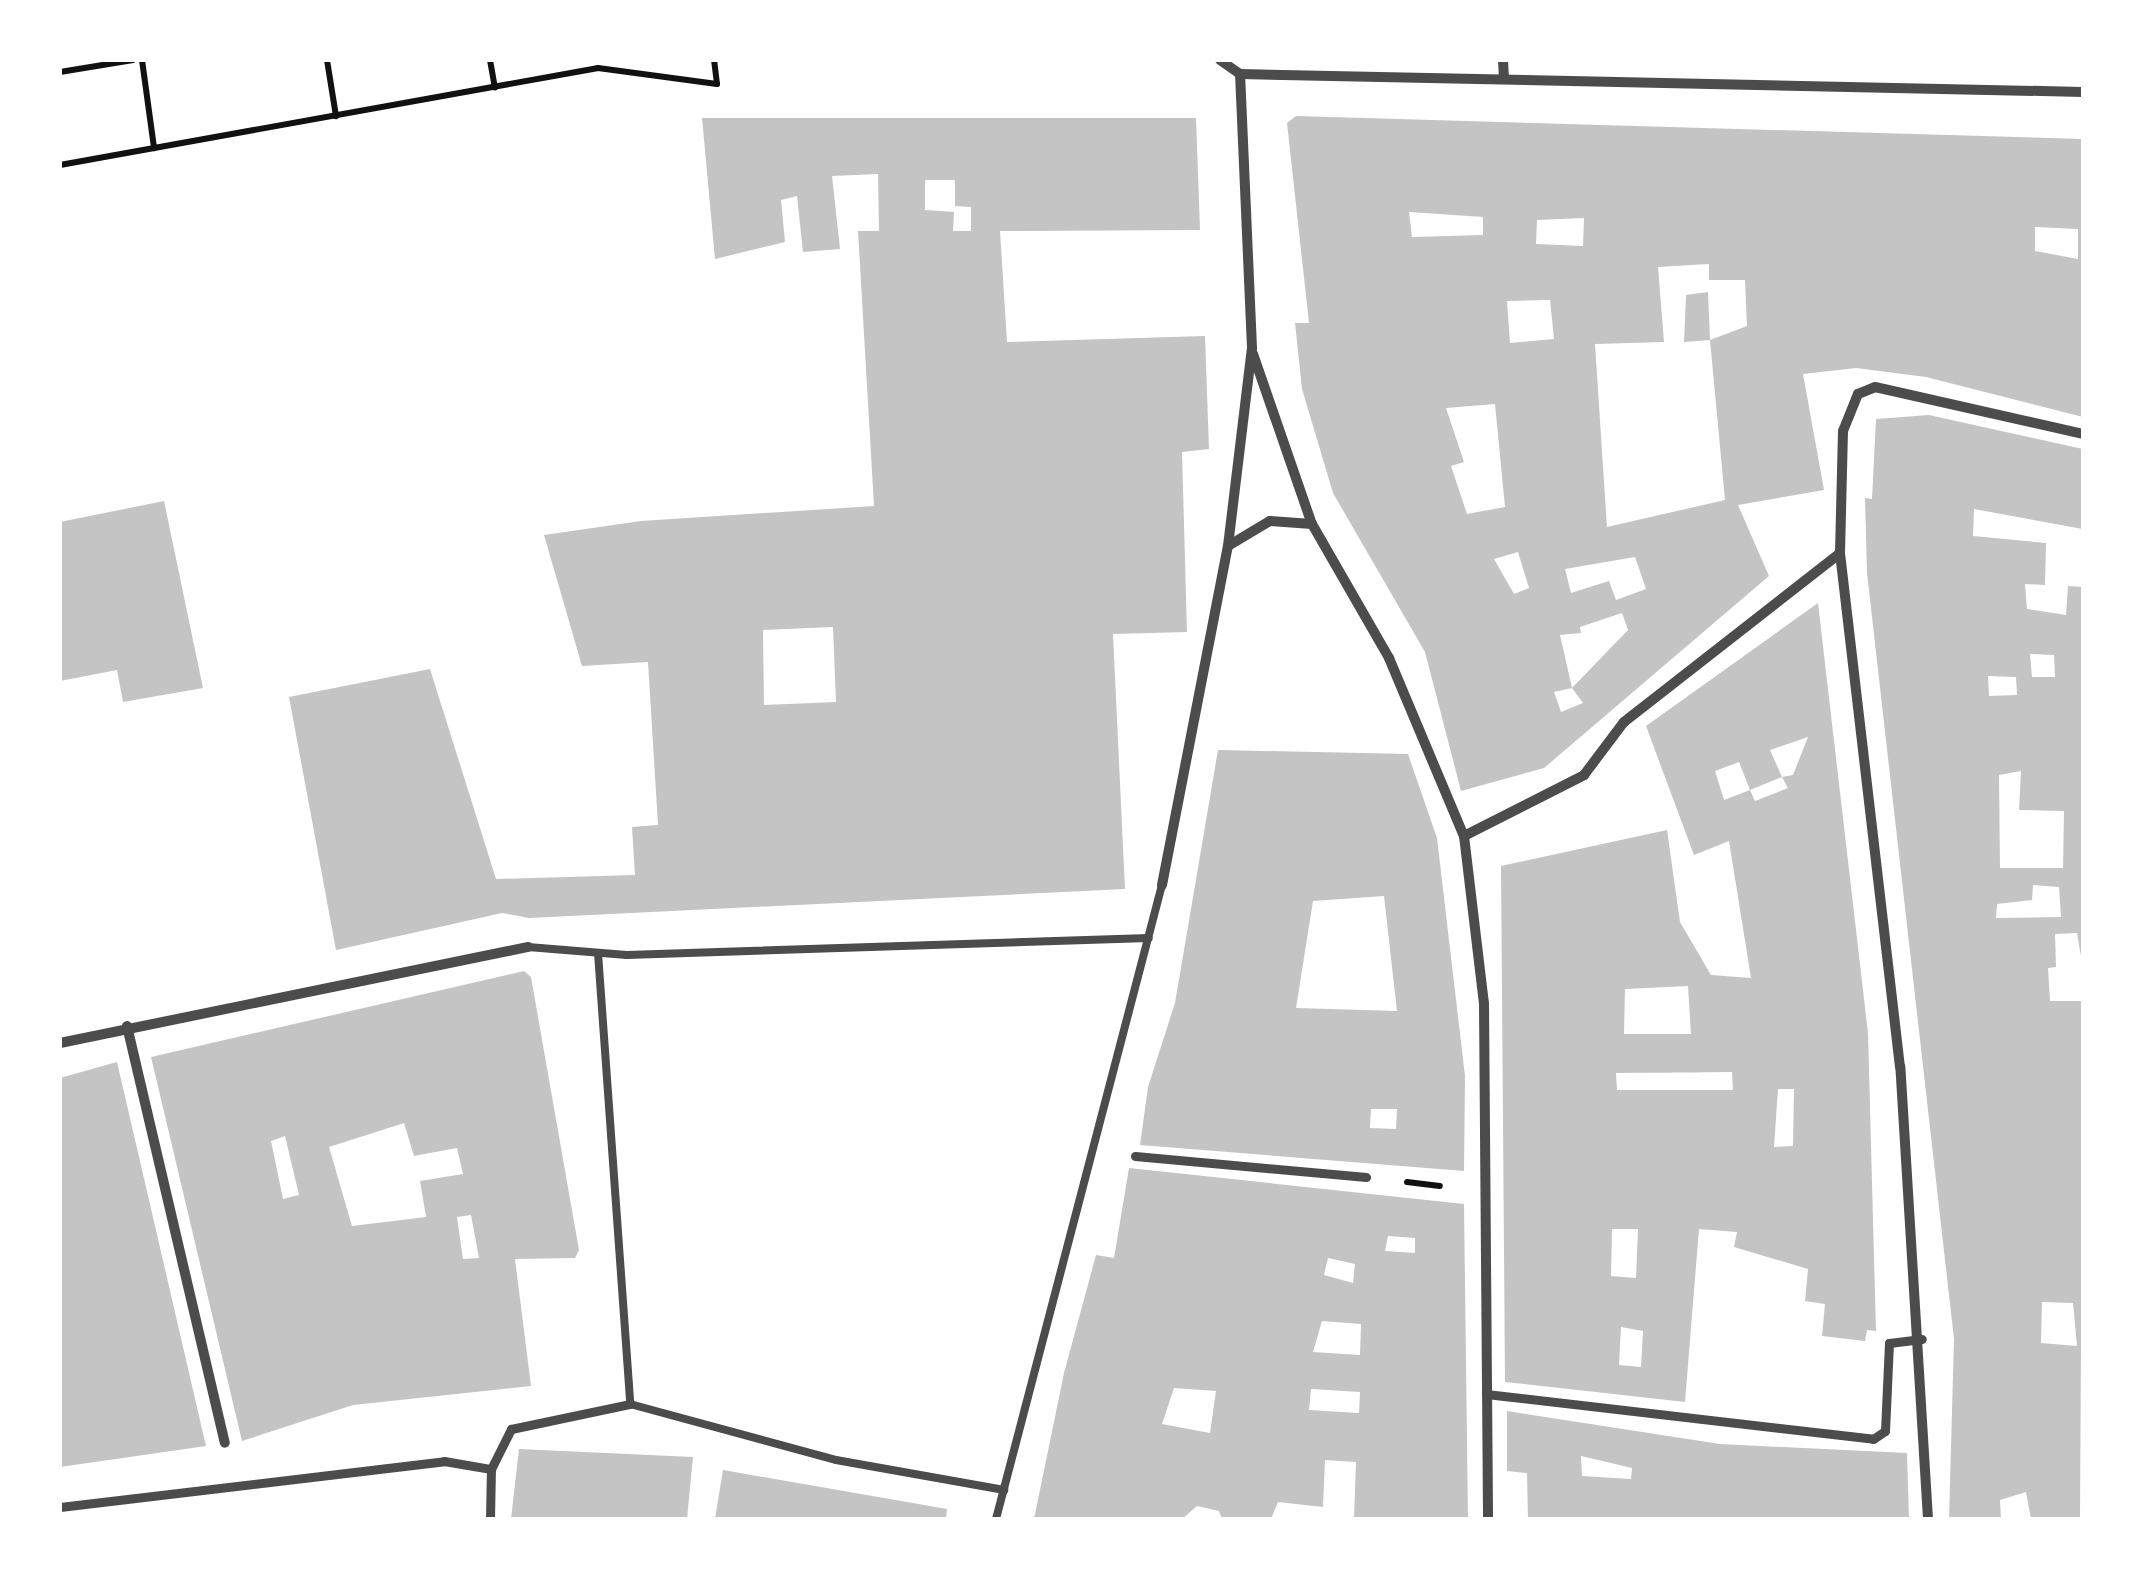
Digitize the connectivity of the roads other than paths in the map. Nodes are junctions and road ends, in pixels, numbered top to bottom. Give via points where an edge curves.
1 (1220, 60) edge
2 (1502, 60) edge
3 (1240, 74) junction
4 (1504, 78) junction
5 (2083, 92) edge
6 (1252, 348) junction
7 (2083, 434) edge
8 (1312, 524) junction
9 (1228, 546) junction
10 (1840, 553) junction
11 (1464, 836) junction
12 (1162, 886) joint
13 (1148, 938) junction
14 (528, 947) joint
15 (598, 953) junction
16 (127, 1026) junction
17 (60, 1043) edge
18 (1135, 1156) dead end
19 (1366, 1177) road end
20 (1922, 1339) junction
21 (1486, 1394) junction
22 (630, 1404) junction
23 (225, 1443) dead end
24 (491, 1469) junction
25 (1004, 1490) junction
26 (60, 1508) edge
27 (490, 1519) edge
28 (996, 1519) edge
29 (1488, 1519) edge
30 (1928, 1519) edge

1 - 3 street
2 - 4 street
3 - 4 street
3 - 6 street
4 - 5 street
6 - 8 street
6 - 9 street
7 - 10 street via 1907,390 1875,387 1858,394 1842,431
8 - 9 street via 1270,521
8 - 11 street via 1390,658
9 - 12 street
10 - 11 street via 1624,722 1584,775
10 - 20 street via 1900,1067
11 - 21 street via 1484,1004
12 - 13 lane
13 - 15 lane
13 - 25 lane
14 - 15 lane
14 - 16 street
15 - 22 lane
16 - 17 street
16 - 23 street
18 - 19 street
20 - 21 street via 1889,1343 1885,1431 1873,1440
20 - 30 street
21 - 29 street
22 - 24 street via 511,1428
22 - 25 lane via 836,1460
24 - 26 street via 444,1461
24 - 27 street
25 - 28 lane

